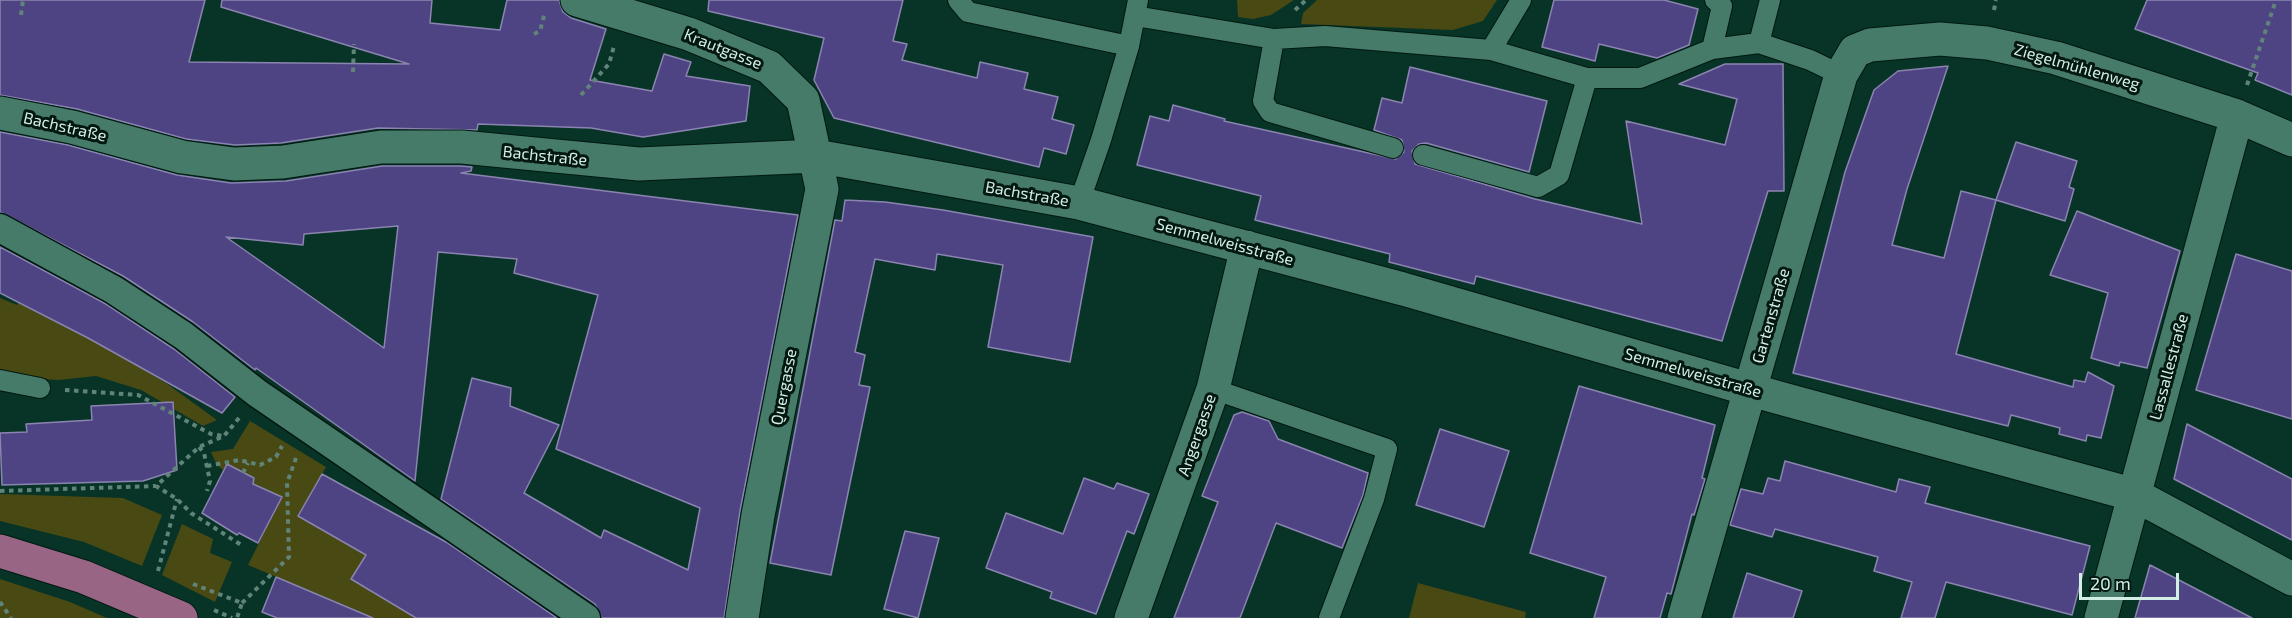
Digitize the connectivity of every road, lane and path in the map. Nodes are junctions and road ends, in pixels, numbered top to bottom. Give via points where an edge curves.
1 (23, 0) edge
2 (958, 0) edge
3 (1521, 0) edge
4 (1715, 0) edge
5 (1770, 0) edge
6 (2276, 0) edge
7 (562, 2) edge
8 (1137, 8) edge
9 (624, 13) junction
10 (21, 15) dead end
11 (534, 34) dead end
12 (1274, 39) junction
13 (1759, 43) junction
14 (354, 44) dead end
15 (1129, 46) junction
16 (1712, 49) junction
17 (1491, 50) junction
18 (1848, 63) junction
19 (353, 72) dead end
20 (1587, 78) junction
21 (581, 95) dead end
22 (7, 114) edge
23 (2237, 116) junction
24 (2292, 140) edge
25 (1393, 148) dead end
26 (1423, 155) dead end
27 (816, 156) junction
28 (1079, 203) junction
29 (0, 228) edge
30 (1247, 247) junction
31 (0, 380) edge
32 (40, 388) joint
33 (1213, 389) junction
34 (1749, 389) junction
35 (239, 417) dead end
36 (314, 431) junction
37 (224, 436) junction
38 (199, 447) junction
39 (276, 457) dead end
40 (248, 464) junction
41 (207, 466) junction
42 (243, 473) dead end
43 (156, 486) junction
44 (0, 491) edge
45 (207, 491) dead end
46 (2135, 495) junction
47 (177, 499) junction
48 (243, 546) dead end
49 (0, 550) edge
50 (157, 571) dead end
51 (2292, 579) edge
52 (187, 582) dead end
53 (0, 602) edge
54 (242, 603) junction
55 (11, 618) edge
56 (181, 618) edge
57 (237, 618) edge
58 (586, 618) edge
59 (742, 618) edge
60 (1131, 618) edge
61 (1329, 618) edge
62 (1684, 618) edge
63 (2101, 618) edge

1 - 10 path
2 - 15 lane via 968,12
3 - 17 lane
4 - 16 lane via 1722,6
5 - 13 lane
6 - 23 path
7 - 9 street, Krautgasse
7 - 11 path
8 - 12 lane
8 - 15 lane
9 - 21 path via 609,64
9 - 27 street, Krautgasse via 689,34 769,67 802,100
12 - 17 lane via 1326,36
12 - 25 lane via 1263,101 1270,112
13 - 16 lane
13 - 18 lane via 1810,60
14 - 19 path
15 - 28 lane
16 - 20 lane via 1640,78
17 - 20 lane
18 - 23 street, Ziegelmühlenweg via 1870,45 1929,40 1987,43 2056,58
18 - 34 street, Gartenstraße
20 - 26 lane via 1559,175 1538,187
22 - 27 street, Bachstraße via 182,157 234,164 283,162 381,147 462,147 639,164
23 - 24 street, Ziegelmühlenweg
23 - 46 street, Lassallestraße
27 - 28 street, Bachstraße
27 - 59 street, Quergasse via 822,189 758,515
28 - 30 street, Semmelweisstraße
29 - 36 street via 114,290
30 - 33 street, Angergasse
30 - 34 street, Semmelweisstraße
31 - 32 lane
32 - 37 path via 138,395 210,435
33 - 60 street, Angergasse
33 - 61 lane via 1387,449 1374,499
34 - 46 street, Semmelweisstraße
34 - 62 street, Gartenstraße
35 - 37 path
36 - 54 path via 292,463 287,483 289,557
36 - 58 street
37 - 38 path
38 - 41 path
38 - 43 path
39 - 40 path via 260,465
40 - 41 path via 239,460
40 - 42 path
41 - 45 path
43 - 44 path
43 - 47 path
46 - 51 street, Semmelweisstraße
46 - 63 street, Lassallestraße
47 - 48 path via 191,513
47 - 50 path
49 - 56 main road via 84,577
52 - 54 path
53 - 55 path
54 - 57 path

